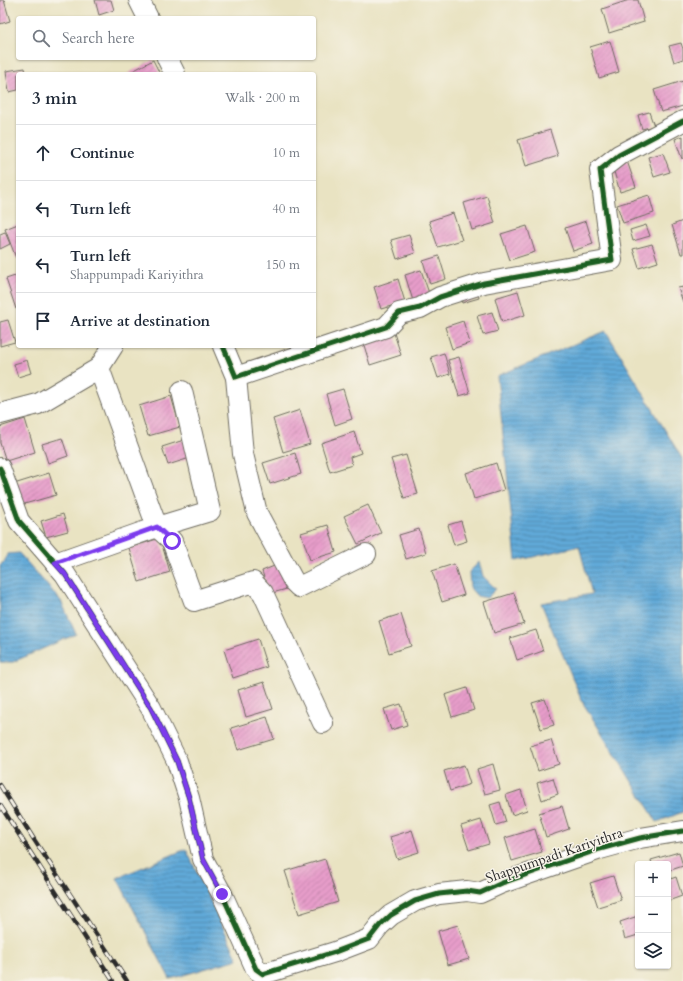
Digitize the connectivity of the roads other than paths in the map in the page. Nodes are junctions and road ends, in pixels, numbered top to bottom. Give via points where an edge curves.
1 (139, 0) edge
2 (147, 16) edge
3 (168, 60) edge
4 (174, 72) edge
5 (683, 122) edge
6 (112, 348) edge
7 (224, 348) edge
8 (99, 368) junction
9 (236, 377) junction
10 (182, 391) dead end
11 (0, 414) edge
12 (0, 468) edge
13 (157, 527) junction
14 (366, 554) dead end
15 (55, 563) junction
16 (323, 723) dead end
17 (683, 831) edge

1 - 2 street
3 - 4 street
5 - 9 street via 619,155 600,170 612,260 484,283 440,297 420,308 399,312 386,327
6 - 8 street
7 - 9 street
8 - 11 street via 38,404
8 - 13 street
9 - 14 street via 243,454 257,513 294,582 298,587
10 - 13 street via 210,511
12 - 15 street, Shappumpadi Kariyithra via 19,521
13 - 15 street
13 - 16 street via 172,541 194,600 253,582 263,593
15 - 17 street, Shappumpadi Kariyithra via 65,574 151,708 177,761 189,798 203,859 256,969 262,974 369,939 391,915 415,901 439,894 467,891 480,893 600,849 640,838

